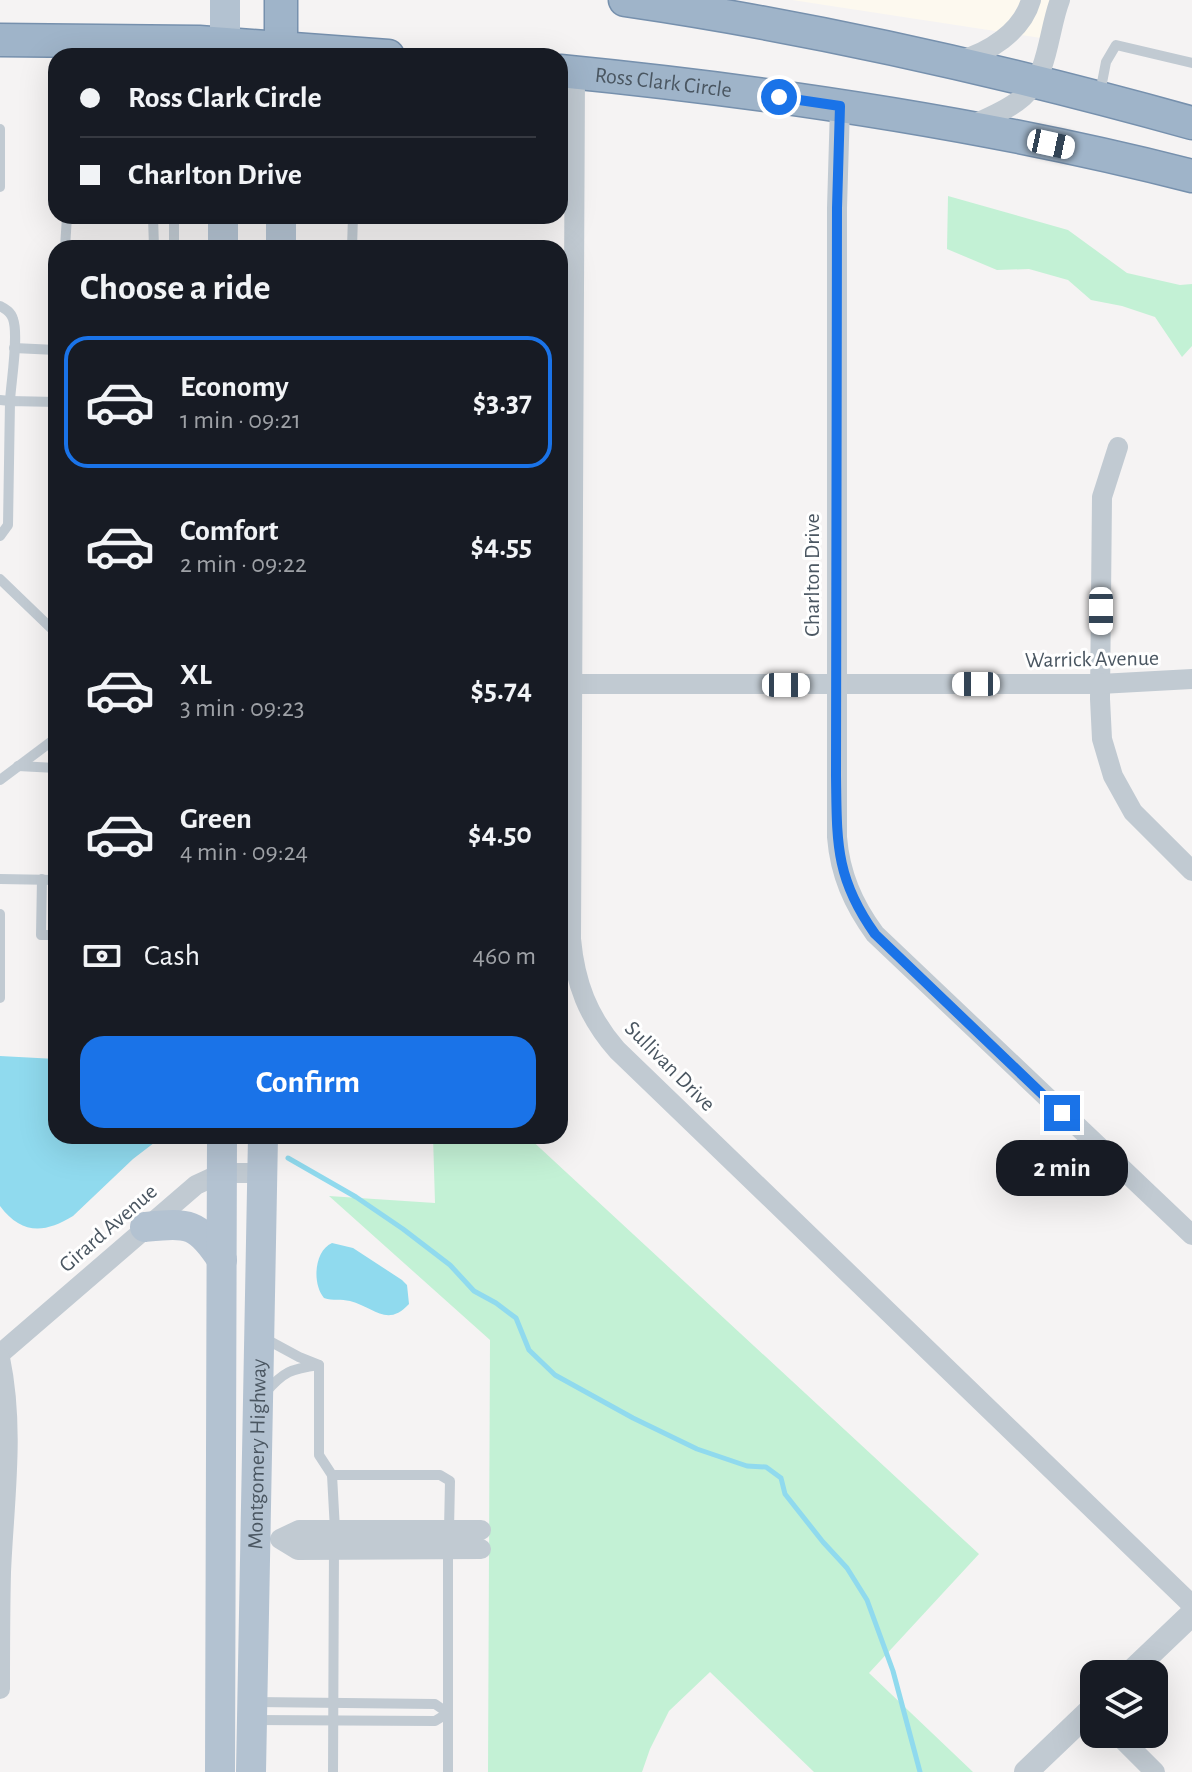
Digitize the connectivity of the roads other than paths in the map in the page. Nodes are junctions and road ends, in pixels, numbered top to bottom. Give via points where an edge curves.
1 (225, 0) edge
2 (281, 0) edge
3 (625, 0) edge
4 (1031, 0) edge
5 (1060, 0) edge
6 (0, 40) edge
7 (90, 40) junction
8 (106, 48) edge
9 (198, 48) edge
10 (225, 48) edge
11 (281, 48) edge
12 (957, 61) junction
13 (1192, 63) edge
14 (568, 71) edge
15 (1037, 81) junction
16 (1099, 97) junction
17 (840, 106) junction
18 (1192, 123) edge
19 (968, 127) junction
20 (0, 129) edge
21 (1192, 176) edge
22 (1, 186) edge
23 (0, 306) edge
24 (14, 348) junction
25 (48, 350) edge
26 (5, 401) edge
27 (48, 402) edge
28 (1118, 447) dead end
29 (4, 521) edge
30 (0, 536) edge
31 (0, 579) edge
32 (48, 625) edge
33 (1192, 679) edge
34 (568, 684) edge
35 (1100, 684) junction
36 (836, 685) junction
37 (48, 744) edge
38 (18, 766) junction
39 (48, 768) edge
40 (0, 780) edge
41 (568, 786) edge
42 (1192, 871) edge
43 (0, 879) edge
44 (42, 879) junction
45 (48, 879) edge
46 (0, 914) edge
47 (48, 935) edge
48 (0, 953) edge
49 (0, 998) edge
50 (222, 1144) edge
51 (263, 1144) edge
52 (222, 1173) junction
53 (263, 1173) junction
54 (145, 1227) junction
55 (1192, 1235) edge
56 (222, 1260) junction
57 (244, 1354) junction
58 (0, 1356) edge
59 (319, 1365) junction
60 (258, 1401) junction
61 (332, 1475) junction
62 (335, 1530) junction
63 (221, 1538) junction
64 (268, 1539) junction
65 (449, 1540) junction
66 (481, 1540) dead end
67 (334, 1551) junction
68 (1192, 1605) edge
69 (1192, 1614) edge
70 (1144, 1660) edge
71 (0, 1689) edge
72 (334, 1704) junction
73 (252, 1710) junction
74 (448, 1713) junction
75 (334, 1721) junction
76 (1080, 1721) edge
77 (1131, 1748) edge
78 (220, 1772) edge
79 (251, 1772) edge
80 (333, 1772) edge
81 (448, 1772) edge
82 (1026, 1772) edge
83 (1155, 1772) edge

1 - 10 main road
2 - 11 highway
3 - 12 highway via 767,22
4 - 12 street via 1000,42
5 - 15 street
6 - 7 highway
7 - 8 highway
7 - 9 highway
12 - 15 highway
13 - 16 lane via 1116,45 1106,62
14 - 17 highway, Ross Clark Circle
15 - 16 highway
15 - 19 street via 1007,108
16 - 18 highway
17 - 19 highway, Ross Clark Circle
17 - 36 street, Charlton Drive
19 - 21 highway, Ross Clark Circle
20 - 22 lane
23 - 24 lane via 14,320
24 - 25 lane
24 - 26 lane
26 - 27 lane
26 - 29 lane
28 - 35 street via 1102,497
29 - 30 lane
31 - 32 lane
33 - 35 street, Warrick Avenue
34 - 36 street, Warrick Avenue
35 - 36 street, Warrick Avenue
35 - 42 street via 1102,739 1122,795
36 - 55 street, Charlton Drive via 838,854 863,917 889,949
37 - 38 lane
38 - 39 lane
38 - 40 lane
41 - 68 street, Sullivan Drive via 571,939 576,977 597,1024 617,1050
43 - 44 lane
44 - 45 lane
44 - 47 lane via 41,935
46 - 48 lane
48 - 49 lane
50 - 52 main road, Montgomery Highway
51 - 53 main road, Montgomery Highway
52 - 53 street, Girard Avenue
52 - 54 street, Girard Avenue via 196,1185
52 - 56 main road, Montgomery Highway
53 - 57 main road, Montgomery Highway
54 - 56 main road via 175,1224 200,1231
54 - 58 street, Girard Avenue
56 - 57 main road, Montgomery Highway
57 - 59 lane via 299,1357
57 - 60 main road, Montgomery Highway
57 - 63 main road, Montgomery Highway
58 - 71 street via 9,1449
59 - 60 lane via 291,1369
59 - 61 lane via 319,1455
60 - 64 main road, Montgomery Highway
61 - 62 lane
61 - 65 lane via 446,1477
62 - 64 street via 299,1530
62 - 65 street
62 - 67 lane
63 - 64 street
63 - 78 main road, Montgomery Highway
64 - 67 street via 298,1550
64 - 73 main road, Montgomery Highway
65 - 66 street
65 - 67 street
65 - 74 lane
67 - 72 lane
69 - 70 street
72 - 73 lane
72 - 74 lane via 435,1704
72 - 75 lane
73 - 75 lane
73 - 79 main road, Montgomery Highway
74 - 75 lane via 435,1721
74 - 81 lane
75 - 80 lane
76 - 82 street
77 - 83 street

